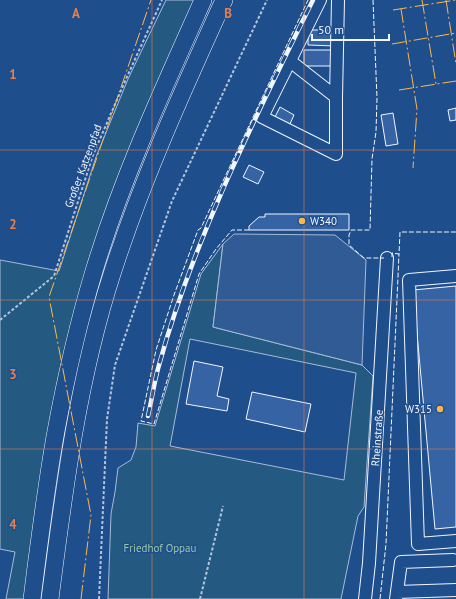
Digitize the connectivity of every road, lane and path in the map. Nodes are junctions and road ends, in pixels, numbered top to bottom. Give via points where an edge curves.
1 (162, 0) edge
2 (203, 0) edge
3 (224, 0) edge
4 (267, 0) edge
5 (320, 0) edge
6 (338, 0) edge
7 (290, 61) junction
8 (336, 97) junction
9 (387, 258) dead end
10 (456, 276) edge
11 (0, 320) edge
12 (223, 506) dead end
13 (456, 541) edge
14 (453, 560) dead end
15 (456, 590) edge
16 (397, 596) edge
17 (32, 599) edge
18 (50, 599) edge
19 (99, 599) edge
20 (200, 599) edge
21 (365, 599) edge

1 - 11 path, Großer Katzenpfad via 93,155 54,276
2 - 17 highway via 140,143 94,271 73,348 56,431
3 - 18 highway via 138,198 111,275 90,352 73,433
4 - 19 path via 172,201 115,365 107,418
5 - 7 street
6 - 8 street
7 - 8 street
7 - 8 street via 262,117 336,154
9 - 21 street, Rheinstraße
10 - 13 street via 409,280 418,544
12 - 20 path
14 - 16 street via 402,562
15 - 16 street

